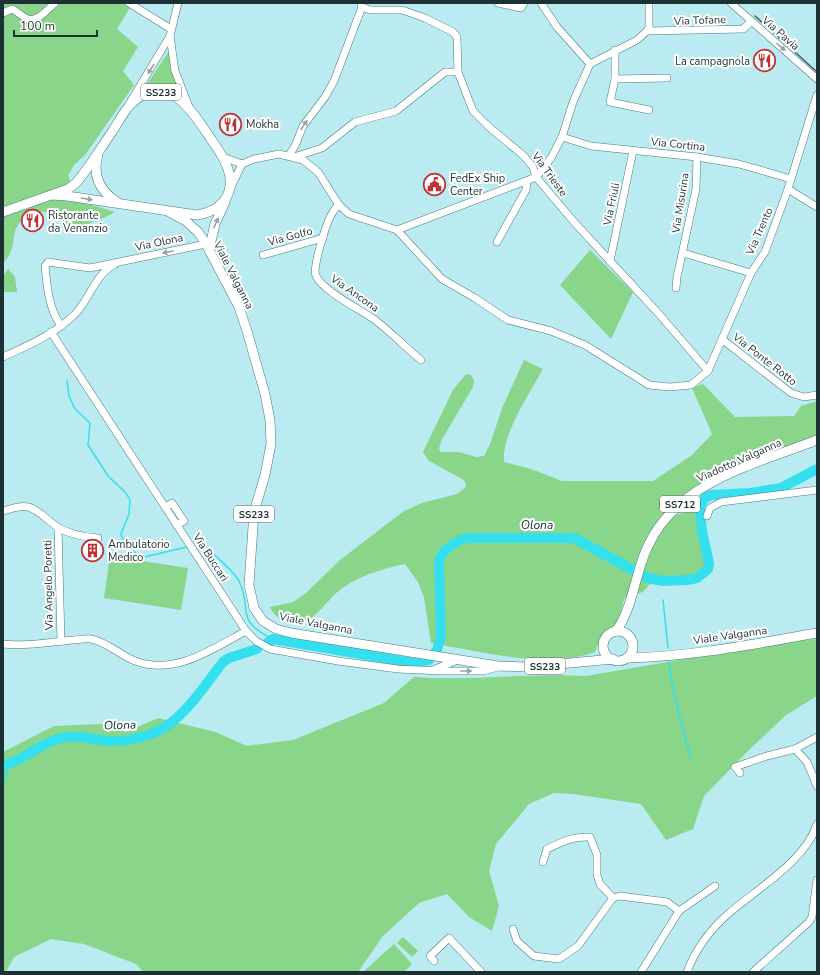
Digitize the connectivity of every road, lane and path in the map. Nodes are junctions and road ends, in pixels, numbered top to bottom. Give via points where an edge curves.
1 (55, 3) edge
2 (128, 3) edge
3 (178, 3) edge
4 (498, 3) edge
5 (524, 3) edge
6 (541, 3) edge
7 (649, 3) edge
8 (731, 3) edge
9 (361, 5) edge
10 (3, 13) edge
11 (751, 22) junction
12 (647, 31) junction
13 (171, 32) junction
14 (615, 50) junction
15 (590, 64) junction
16 (458, 72) junction
17 (615, 78) junction
18 (667, 78) dead end
19 (817, 79) edge
20 (817, 95) edge
21 (129, 105) junction
22 (190, 110) junction
23 (649, 110) dead end
24 (562, 137) junction
25 (100, 150) junction
26 (633, 151) junction
27 (292, 156) junction
28 (223, 157) junction
29 (699, 157) junction
30 (242, 164) junction
31 (536, 177) junction
32 (791, 179) junction
33 (527, 182) junction
34 (788, 189) junction
35 (229, 193) junction
36 (52, 195) junction
37 (121, 204) junction
38 (339, 205) junction
39 (817, 206) edge
40 (3, 212) edge
41 (169, 212) junction
42 (397, 230) junction
43 (323, 238) junction
44 (497, 242) dead end
45 (207, 247) junction
46 (683, 253) junction
47 (263, 255) dead end
48 (610, 261) junction
49 (117, 264) junction
50 (751, 273) junction
51 (676, 288) dead end
52 (61, 326) junction
53 (51, 332) junction
54 (723, 340) junction
55 (3, 357) edge
56 (421, 360) dead end
57 (708, 371) junction
58 (817, 395) edge
59 (817, 440) edge
60 (817, 490) edge
61 (3, 511) edge
62 (707, 516) dead end
63 (58, 528) junction
64 (98, 538) dead end
65 (625, 616) junction
66 (246, 631) junction
67 (616, 631) junction
68 (627, 633) junction
69 (817, 633) edge
70 (61, 641) junction
71 (3, 644) edge
72 (633, 648) junction
73 (604, 650) junction
74 (646, 657) junction
75 (627, 658) junction
76 (613, 659) junction
77 (455, 661) junction
78 (592, 662) junction
79 (498, 666) junction
80 (433, 670) junction
81 (817, 737) edge
82 (795, 749) junction
83 (740, 773) dead end
84 (815, 779) edge
85 (817, 786) edge
86 (817, 824) edge
87 (543, 862) dead end
88 (817, 880) edge
89 (715, 886) dead end
90 (613, 898) junction
91 (679, 911) junction
92 (513, 929) dead end
93 (434, 961) dead end
94 (481, 972) edge
95 (641, 972) edge
96 (687, 972) edge
97 (753, 972) edge

1 - 10 street via 33,19 28,19 12,9
2 - 13 street
3 - 13 street
4 - 5 street via 521,8
6 - 15 street via 557,27
7 - 12 street
8 - 11 street, Via Pavia
9 - 16 street, Via Trieste via 370,10 402,10 448,28 457,37
27 -> 9 street via 303,126 325,97 340,67
11 - 12 street, Via Tofane via 743,29
11 -> 19 street, Via Pavia
12 - 14 street via 637,40
13 -> 21 street
13 - 22 street via 175,71
14 - 15 street
14 - 17 street
15 - 24 street via 573,102
16 - 27 street via 445,72 396,111 356,122 322,148
16 - 31 street, Via Trieste via 473,111 524,156 533,167
17 - 18 street
17 - 23 street via 610,102
20 - 32 street, Via Trento
21 - 22 main road, SS233 via 144,94 163,92 180,99
21 - 25 main road, SS233
22 - 28 main road, SS233
24 - 26 street, Via Cortina via 591,146
24 - 31 street via 551,158
25 - 36 main road, SS233 via 75,184
25 - 37 main road via 96,162 98,181 109,197
26 - 29 street, Via Cortina
26 - 48 street, Via Friuli
27 - 30 street via 279,154
27 - 38 street via 303,160 318,172
28 - 30 street
28 - 35 main road, SS233 via 229,171
29 - 32 street, Via Cortina via 738,164
29 - 46 street, Via Misurina via 696,189
30 - 35 street
31 - 33 street
31 - 48 street, Via Trieste
32 - 34 street, Via Trento
33 - 42 street
33 - 44 street via 526,190
34 - 39 street
34 - 50 street, Via Trento via 765,252
35 - 41 main road via 220,206 206,213
45 -> 35 main road via 214,224
36 -> 37 main road, SS233
36 - 40 main road, SS233
37 - 41 main road, SS233
38 - 42 street via 349,214
38 - 43 street, Via Ancona via 332,212
41 - 45 main road, Viale Valganna / SS233 via 186,221 198,232
42 - 57 street via 442,279 508,320 551,331 585,345 649,385 692,385
43 - 47 street, Via Golfo
43 - 56 street, Via Ancona via 316,266 316,276 322,284 375,321
45 -> 49 street, Via Olona
45 - 77 main road, Viale Valganna / SS233 via 239,307 270,420 271,444 254,512 250,548 249,577 254,608 263,621 284,631
46 - 50 street
46 - 51 street, Via Misurina
48 - 57 street, Via Trieste
49 - 52 street, Via Olona via 102,275 75,314
49 - 52 street, Via Olona via 90,268 55,262 46,263 50,301 55,318
50 - 54 street, Via Trento
52 - 53 street, Via Olona
53 - 55 street, Via Olona
53 - 66 street, Via Buccari
54 - 57 street, Via Trento
54 - 58 street, Via Ponte Rotto via 790,393 804,397
59 - 65 main road, Viadotto Valganna / SS712 via 711,483 675,507 659,526 647,548 634,581
60 - 62 street via 721,502 710,508
61 - 63 street via 28,507
63 - 64 street via 84,537
63 - 70 street, Via Angelo Poretti
65 - 67 main road, SS712
65 - 68 main road, SS712
66 - 70 street via 194,659 164,664 136,662 91,639
66 - 80 street, Via Buccari via 262,645 288,653 398,669
67 - 68 main road
67 - 73 main road via 606,637
68 - 72 main road
69 - 74 main road, Viale Valganna
70 - 71 street
72 - 74 main road
72 - 75 main road
73 - 76 main road via 607,656
73 - 78 main road
74 - 75 main road, Viale Valganna
75 - 76 main road
76 - 78 main road, Viale Valganna / SS233
77 - 79 main road, Viale Valganna / SS233
77 - 80 street, Via Buccari
78 - 79 main road, Viale Valganna / SS233 via 527,667
80 -> 79 street, Via Buccari via 483,671
81 - 82 street
82 - 83 street via 735,767
82 - 84 street via 807,762
84 - 85 street
86 - 96 street via 797,855 778,874 726,916 693,956
87 - 90 street via 547,849 578,836 590,837 597,855 600,884
88 - 97 street via 812,917 809,922
89 - 91 street
90 - 91 street via 620,896 667,902
90 - 92 street via 578,946 559,959 534,956 517,940
91 - 95 street
93 - 94 street via 430,956 449,938

